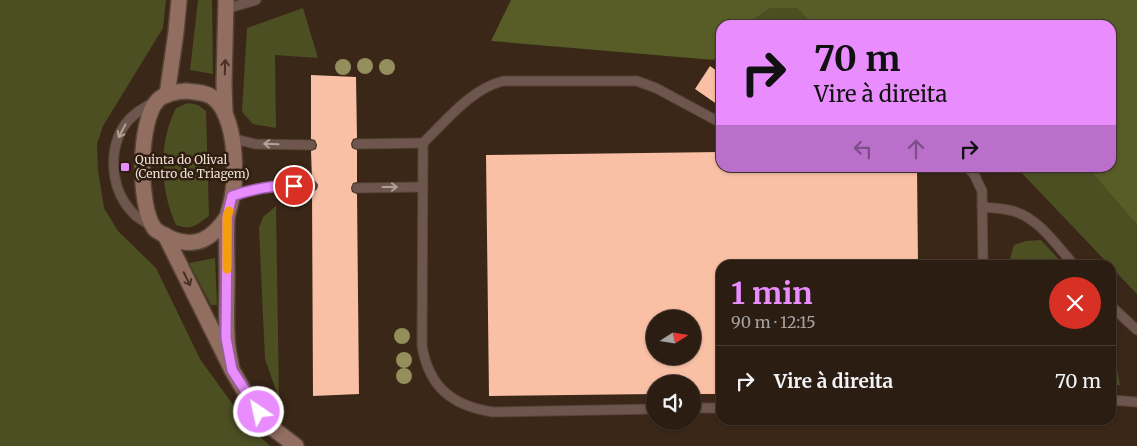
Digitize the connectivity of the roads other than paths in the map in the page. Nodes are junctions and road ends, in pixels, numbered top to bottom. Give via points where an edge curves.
1 (178, 0) edge
2 (256, 0) edge
3 (226, 5) edge
4 (163, 97) junction
5 (225, 116) junction
6 (716, 119) edge
7 (231, 138) junction
8 (423, 143) junction
9 (357, 144) dead end
10 (311, 145) dead end
11 (972, 172) edge
12 (312, 186) dead end
13 (423, 187) junction
14 (357, 188) dead end
15 (232, 196) junction
16 (982, 207) junction
17 (227, 217) junction
18 (160, 232) junction
19 (984, 260) edge
20 (1069, 260) edge
21 (1116, 311) edge
22 (1137, 330) edge
23 (232, 370) junction
24 (1116, 400) edge
25 (1137, 402) edge
26 (701, 408) edge
27 (716, 408) edge
28 (646, 409) edge
29 (296, 446) edge

1 - 4 street via 176,32
2 - 3 lane
5 -> 3 street
4 - 5 street via 182,91 199,92 212,96
4 - 18 street via 149,114 142,165 149,213
4 -> 18 lane via 137,112 124,125 114,148 114,173 121,198 135,215
5 - 7 street
6 - 8 lane via 637,81 503,81 492,84 468,100
10 -> 7 lane via 255,144
7 - 15 street via 235,172
8 - 9 lane
8 - 13 lane
11 - 16 lane via 982,191
12 - 15 lane via 276,186
14 -> 13 lane
13 - 28 lane via 422,346 428,369 445,394 474,410 493,412
15 - 17 street
16 - 19 lane
16 - 20 lane via 1012,210 1025,216
17 - 18 street via 218,230 194,243 180,242
17 - 23 street via 226,338
18 -> 23 street
21 - 22 lane
23 - 29 street via 267,424
24 - 25 lane
26 - 27 lane

